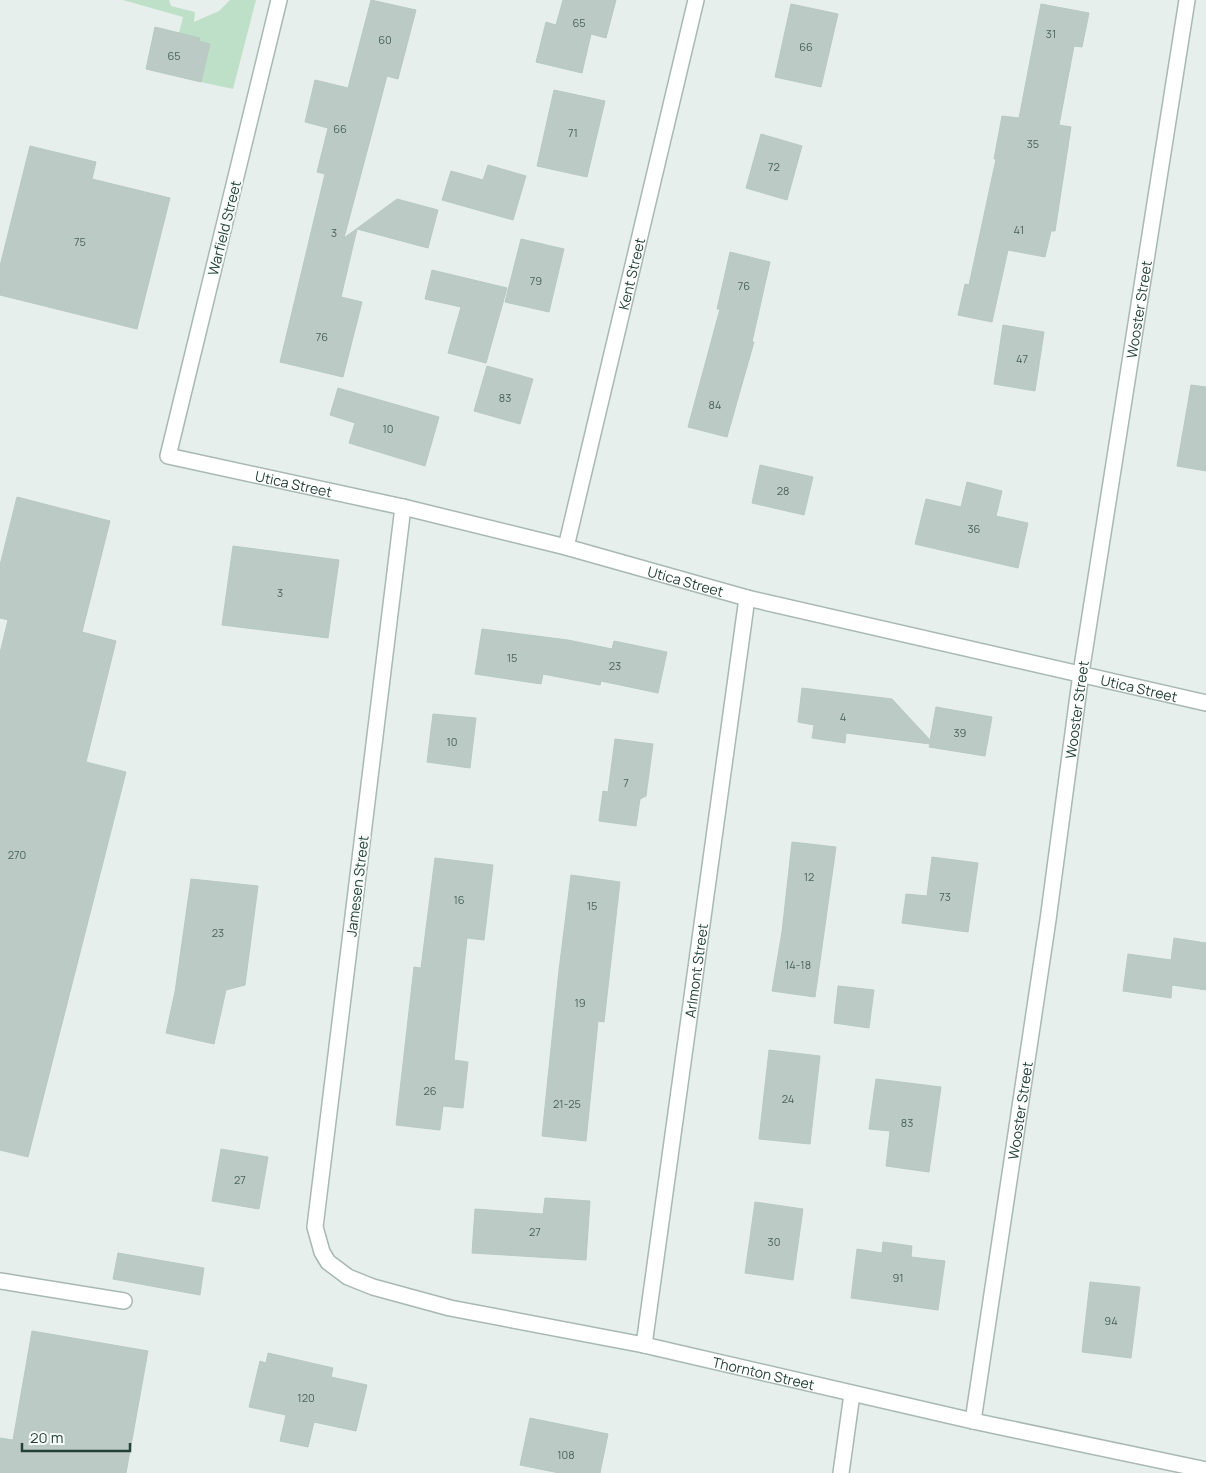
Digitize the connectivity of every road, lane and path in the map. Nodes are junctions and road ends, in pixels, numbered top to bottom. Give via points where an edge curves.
1 (279, 0) edge
2 (696, 0) edge
3 (1187, 0) edge
4 (168, 456) joint
5 (403, 507) junction
6 (566, 547) junction
7 (747, 598) junction
8 (1081, 673) junction
9 (1206, 703) edge
10 (328, 1262) joint
11 (0, 1281) edge
12 (124, 1301) dead end
13 (644, 1345) junction
14 (852, 1394) junction
15 (973, 1420) junction
16 (1206, 1470) edge
17 (840, 1473) edge

1 - 4 street, Warfield Street
2 - 6 street, Kent Street
3 - 8 street, Wooster Street
4 - 5 street, Utica Street
5 - 6 street, Utica Street
5 - 10 street, Jamesen Street via 315,1227
6 - 7 street, Utica Street
7 - 8 street, Utica Street
7 - 13 street, Arlmont Street
8 - 9 street, Utica Street
8 - 15 street, Wooster Street via 1048,920
10 - 13 street, Thornton Street via 348,1277 373,1288 450,1308
11 - 12 street
13 - 14 street, Thornton Street
14 - 15 street, Thornton Street
14 - 17 street
15 - 16 street, Thornton Street

